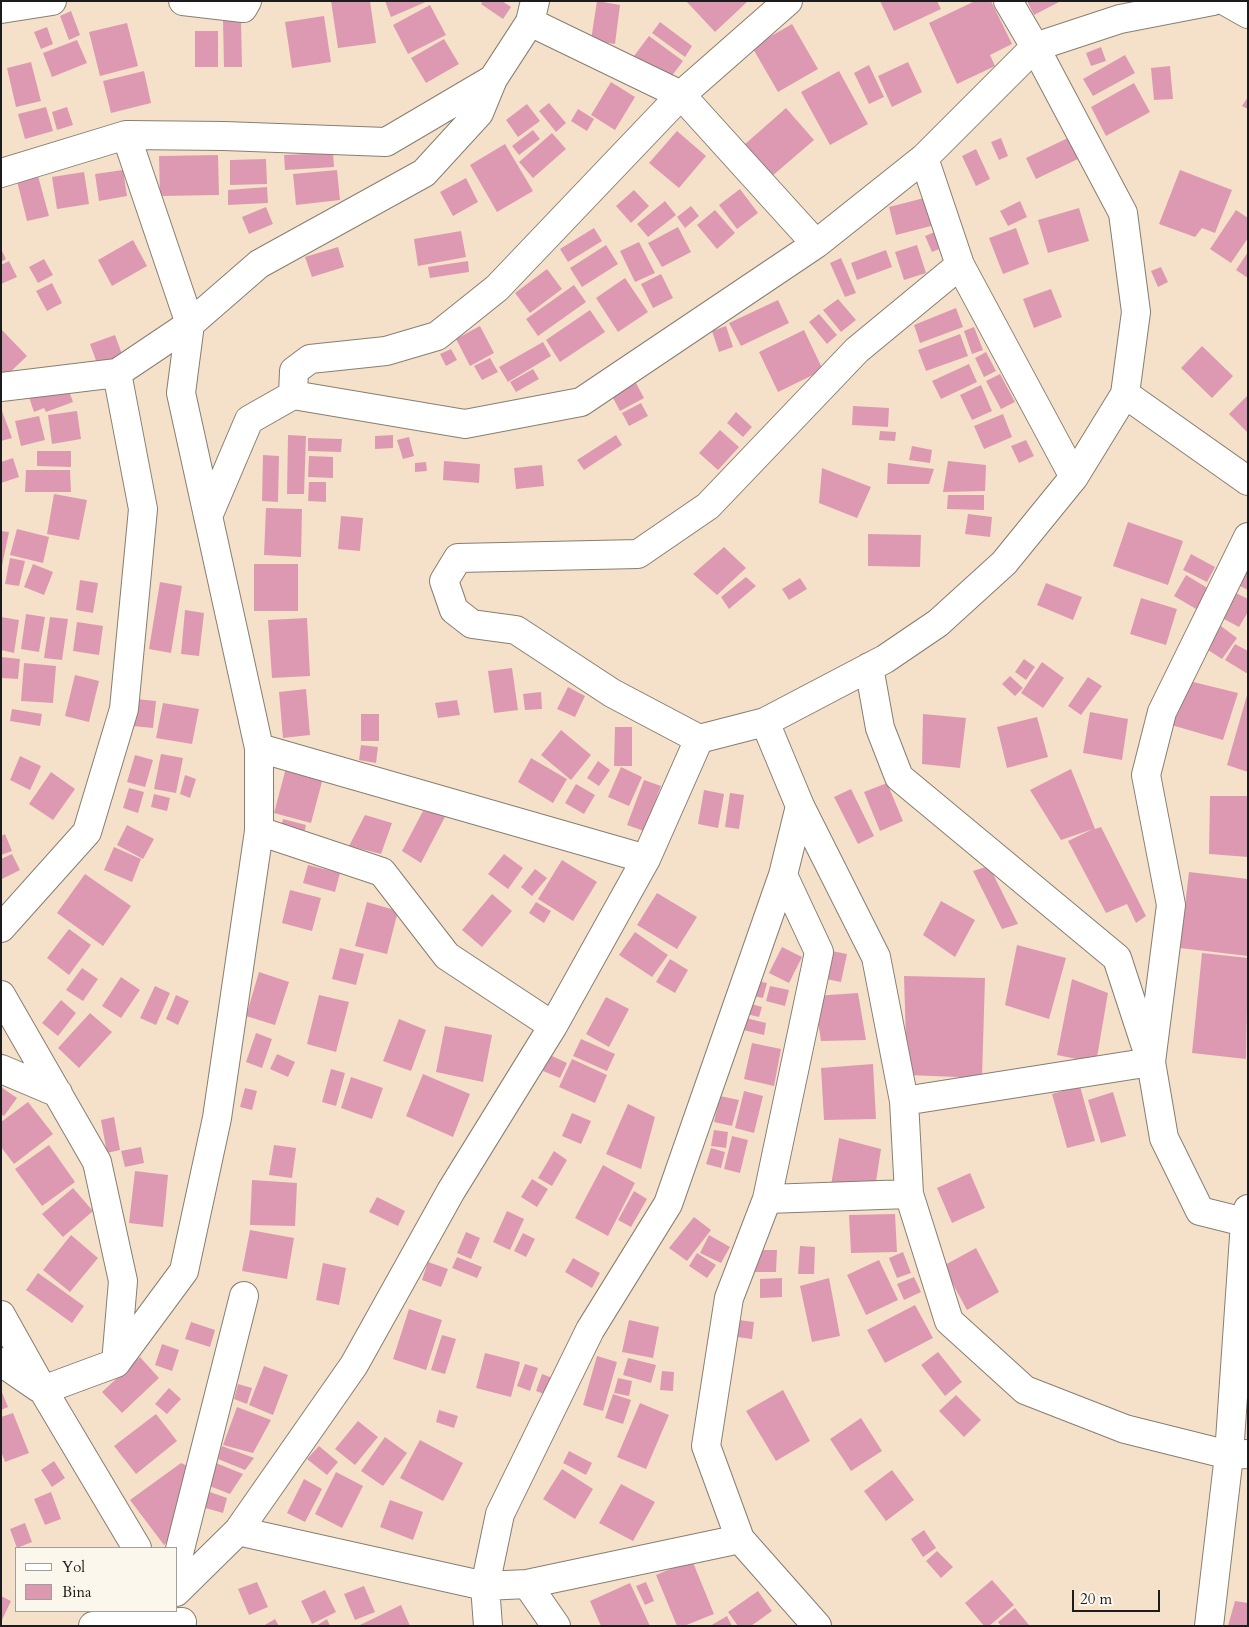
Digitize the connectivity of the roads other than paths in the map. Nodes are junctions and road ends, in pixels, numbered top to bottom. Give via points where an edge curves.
1 (52, 1) edge
2 (183, 1) edge
3 (247, 1) edge
4 (788, 1) edge
5 (1008, 1) edge
6 (1213, 1) edge
7 (1225, 1) edge
8 (1, 9) edge
9 (533, 12) edge
10 (1248, 14) edge
11 (1035, 47) junction
12 (493, 78) junction
13 (681, 95) junction
14 (126, 136) junction
15 (924, 158) junction
16 (1, 173) edge
17 (816, 244) junction
18 (960, 265) junction
19 (190, 324) junction
20 (117, 373) junction
21 (1, 387) edge
22 (1125, 394) junction
23 (293, 395) junction
24 (1074, 477) junction
25 (1248, 481) edge
26 (209, 514) junction
27 (1248, 537) edge
28 (868, 667) junction
29 (765, 722) junction
30 (699, 739) junction
31 (259, 748) junction
32 (800, 806) junction
33 (259, 831) junction
34 (646, 859) junction
35 (783, 875) junction
36 (1, 928) edge
37 (1, 995) edge
38 (553, 1026) junction
39 (1151, 1062) junction
40 (1, 1069) edge
41 (58, 1093) junction
42 (904, 1101) junction
43 (909, 1194) junction
44 (766, 1199) junction
45 (1247, 1218) edge
46 (244, 1296) dead end
47 (1, 1315) edge
48 (1, 1362) edge
49 (116, 1363) junction
50 (43, 1390) junction
51 (1238, 1454) edge
52 (238, 1531) junction
53 (740, 1539) junction
54 (135, 1547) edge
55 (178, 1557) edge
56 (527, 1584) junction
57 (485, 1586) junction
58 (178, 1590) edge
59 (180, 1620) edge
60 (93, 1626) edge
61 (488, 1626) edge
62 (556, 1626) edge
63 (818, 1626) edge
64 (1209, 1626) edge

1 - 8 street
2 - 3 street via 243,8
4 - 13 street
5 - 11 street
6 - 11 street via 1120,19
7 - 10 street
9 - 12 street
9 - 13 street
11 - 15 street
11 - 22 street via 1123,213 1136,312
12 - 14 street via 386,142
12 - 19 street via 479,112 424,173 259,264
13 - 17 street
13 - 23 street via 497,288 437,336 386,351 310,360 294,371
14 - 16 street
14 - 19 street
15 - 17 street
15 - 18 street
17 - 23 street via 581,402 465,424
18 - 24 street
18 - 30 street via 857,350 708,506 638,554 458,558 444,581 454,610 472,624 516,630 612,693
19 - 20 street
19 - 26 street via 181,393
20 - 21 street
20 - 36 street via 143,509 124,710 87,832
22 - 24 street
22 - 25 street
23 - 26 street via 249,420
24 - 28 street via 1004,563 938,624
26 - 31 street
27 - 39 street via 1162,712 1146,775 1171,905
28 - 29 street
28 - 39 street via 880,728 899,777 1117,958
29 - 30 street
29 - 32 street
30 - 34 street
31 - 33 street
31 - 34 street
32 - 35 street
32 - 42 street via 876,957
33 - 38 street via 382,872 448,956
33 - 49 street via 217,1118 184,1271
34 - 38 street
35 - 44 street via 818,952
35 - 57 street via 668,1204 590,1330 500,1514
37 - 41 street
38 - 52 street via 452,1191 354,1365
39 - 42 street
39 - 45 street via 1164,1138 1200,1211
40 - 41 street
41 - 49 street via 98,1162 123,1280
42 - 43 street
43 - 44 street
43 - 51 street via 949,1321 1025,1390 1125,1429
44 - 53 street via 728,1298 706,1446
45 - 51 street
46 - 55 street
47 - 50 street
48 - 50 street
49 - 50 street
50 - 54 street
51 - 64 street
52 - 57 street
52 - 58 street
53 - 56 street
53 - 63 street
56 - 57 street
56 - 62 street
57 - 61 street
59 - 60 street

